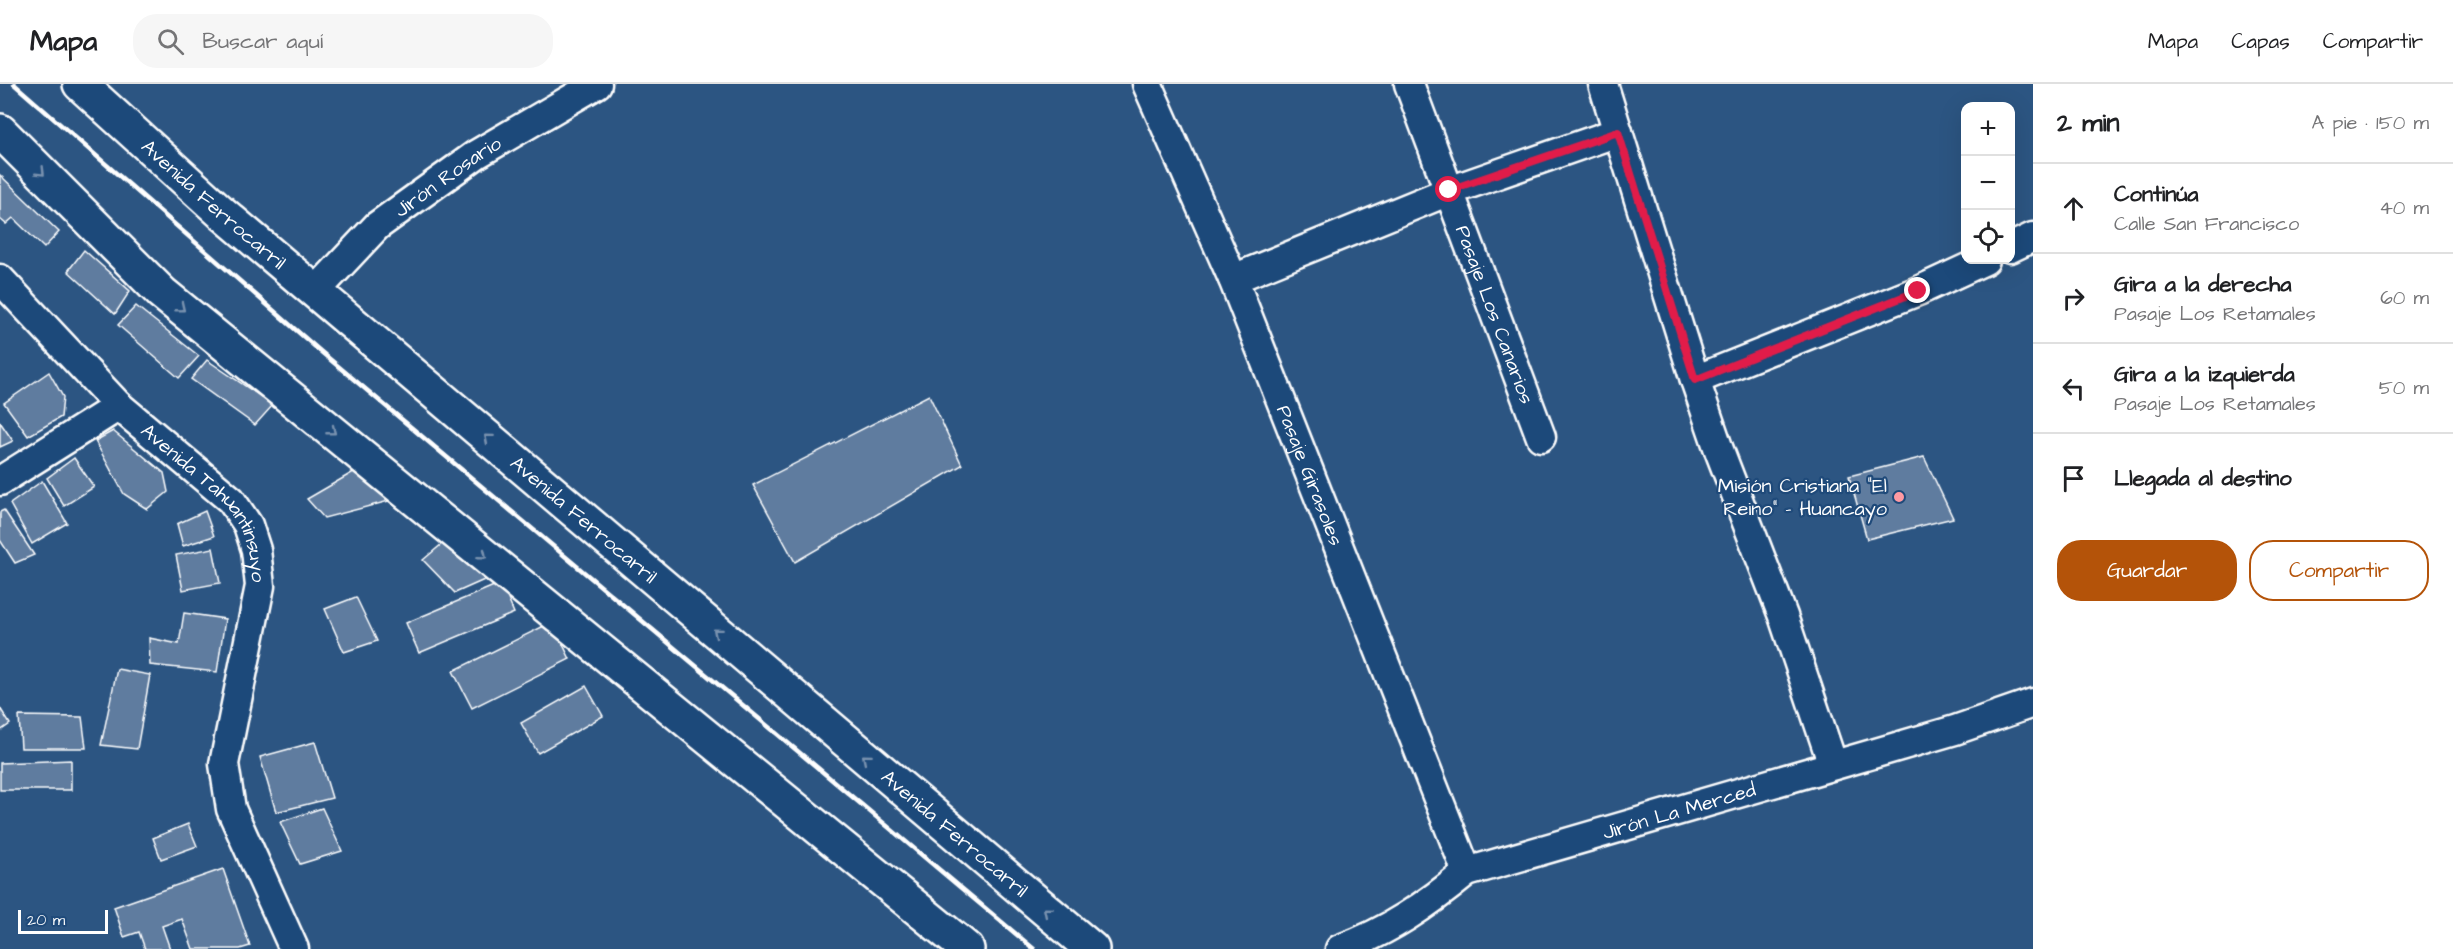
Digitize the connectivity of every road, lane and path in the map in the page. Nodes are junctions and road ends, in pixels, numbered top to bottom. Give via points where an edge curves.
1 (80, 84) edge
2 (597, 84) edge
3 (1147, 84) edge
4 (1409, 84) edge
5 (1603, 84) edge
6 (0, 130) edge
7 (1618, 132) junction
8 (1449, 190) junction
9 (2033, 237) edge
10 (2015, 246) edge
11 (1976, 264) edge
12 (0, 279) edge
13 (1233, 279) junction
14 (315, 292) junction
15 (1695, 380) junction
16 (119, 406) junction
17 (1541, 437) dead end
18 (0, 481) edge
19 (2033, 703) edge
20 (1833, 765) junction
21 (1467, 872) junction
22 (294, 949) edge
23 (967, 949) edge
24 (1092, 949) edge
25 (1340, 949) edge

1 - 14 main road, Avenida Ferrocarril via 221,213
2 - 14 street, Jirón Rosario via 477,154 377,226
3 - 13 street, Pasaje Girasoles
4 - 8 street, Pasaje Los Canarios
5 - 7 street
6 -> 23 main road via 162,293
7 - 8 street
7 - 15 street
8 - 13 street
8 - 17 street, Pasaje Los Canarios
9 - 10 street
11 - 15 street
12 - 16 street, Avenida Tahuantinsuyo
13 - 21 street, Pasaje Girasoles
24 -> 14 main road, Avenida Ferrocarril
15 - 20 street via 1783,616
16 - 18 street
16 - 22 street, Avenida Tahuantinsuyo via 231,500 248,525 256,550 260,586 224,764 226,787 231,808
19 - 20 street, Jirón La Merced
20 - 21 street, Jirón La Merced
21 - 25 street, Jirón La Merced via 1424,907 1364,941

